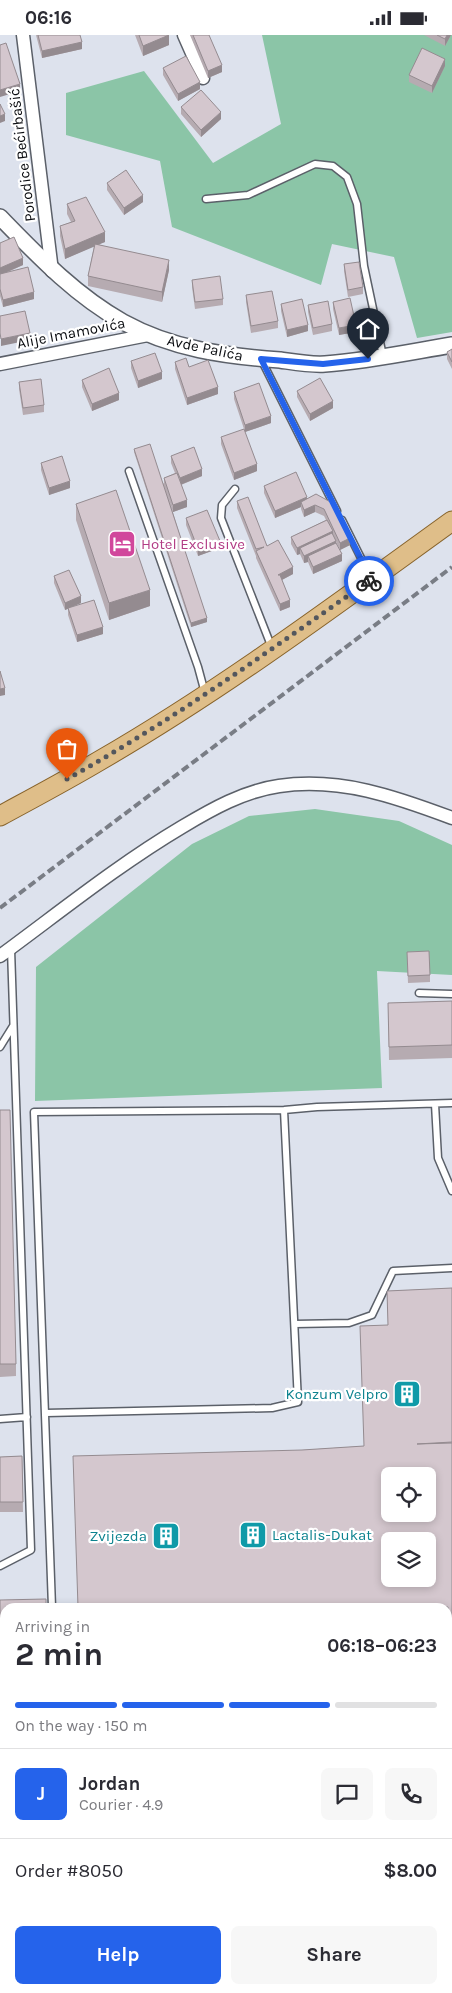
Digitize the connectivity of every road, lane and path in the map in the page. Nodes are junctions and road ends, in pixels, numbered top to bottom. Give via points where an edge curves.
1 (23, 35) edge
2 (184, 35) edge
3 (203, 78) dead end
4 (206, 199) dead end
5 (0, 217) edge
6 (52, 271) junction
7 (148, 335) junction
8 (452, 345) edge
9 (383, 357) junction
10 (261, 359) junction
11 (0, 364) edge
12 (129, 471) dead end
13 (235, 489) dead end
14 (452, 521) edge
15 (371, 579) junction
16 (272, 649) junction
17 (205, 694) junction
18 (0, 816) edge
19 (452, 819) edge
20 (11, 947) junction
21 (0, 956) edge
22 (419, 993) dead end
23 (452, 994) edge
24 (14, 1025) junction
25 (0, 1047) edge
26 (452, 1103) edge
27 (435, 1104) junction
28 (284, 1110) junction
29 (452, 1191) edge
30 (452, 1268) edge
31 (295, 1324) junction
32 (46, 1413) junction
33 (27, 1417) junction
34 (0, 1419) edge
35 (0, 1566) edge
36 (52, 1603) edge

1 - 6 street, Porodice Bećirbašić
2 - 3 street
4 - 9 lane via 248,195 315,164 333,166 347,177 356,204 364,266
5 - 6 street, Avde Palića
6 - 7 street, Avde Palića via 100,307
7 - 10 street, Avde Palića via 181,347
7 - 11 street, Alije Imamovića
8 - 9 street, Avde Palića
9 - 10 street, Avde Palića via 323,364
10 - 15 lane
12 - 17 lane
13 - 16 lane via 220,508 221,518
14 - 15 main road
15 - 16 main road
16 - 17 main road
17 - 18 main road via 100,761
19 - 20 street via 380,793 335,785 280,786 257,791 203,815 143,850
20 - 21 street
20 - 24 lane
22 - 23 lane
24 - 25 lane
24 - 33 lane
26 - 27 lane
27 - 28 lane
27 - 29 lane via 438,1158
28 - 31 lane
28 - 32 lane via 34,1113
30 - 31 lane via 393,1271 372,1315 350,1323
31 - 32 lane via 298,1402 272,1408
32 - 36 lane
33 - 34 lane
33 - 35 lane via 31,1550

